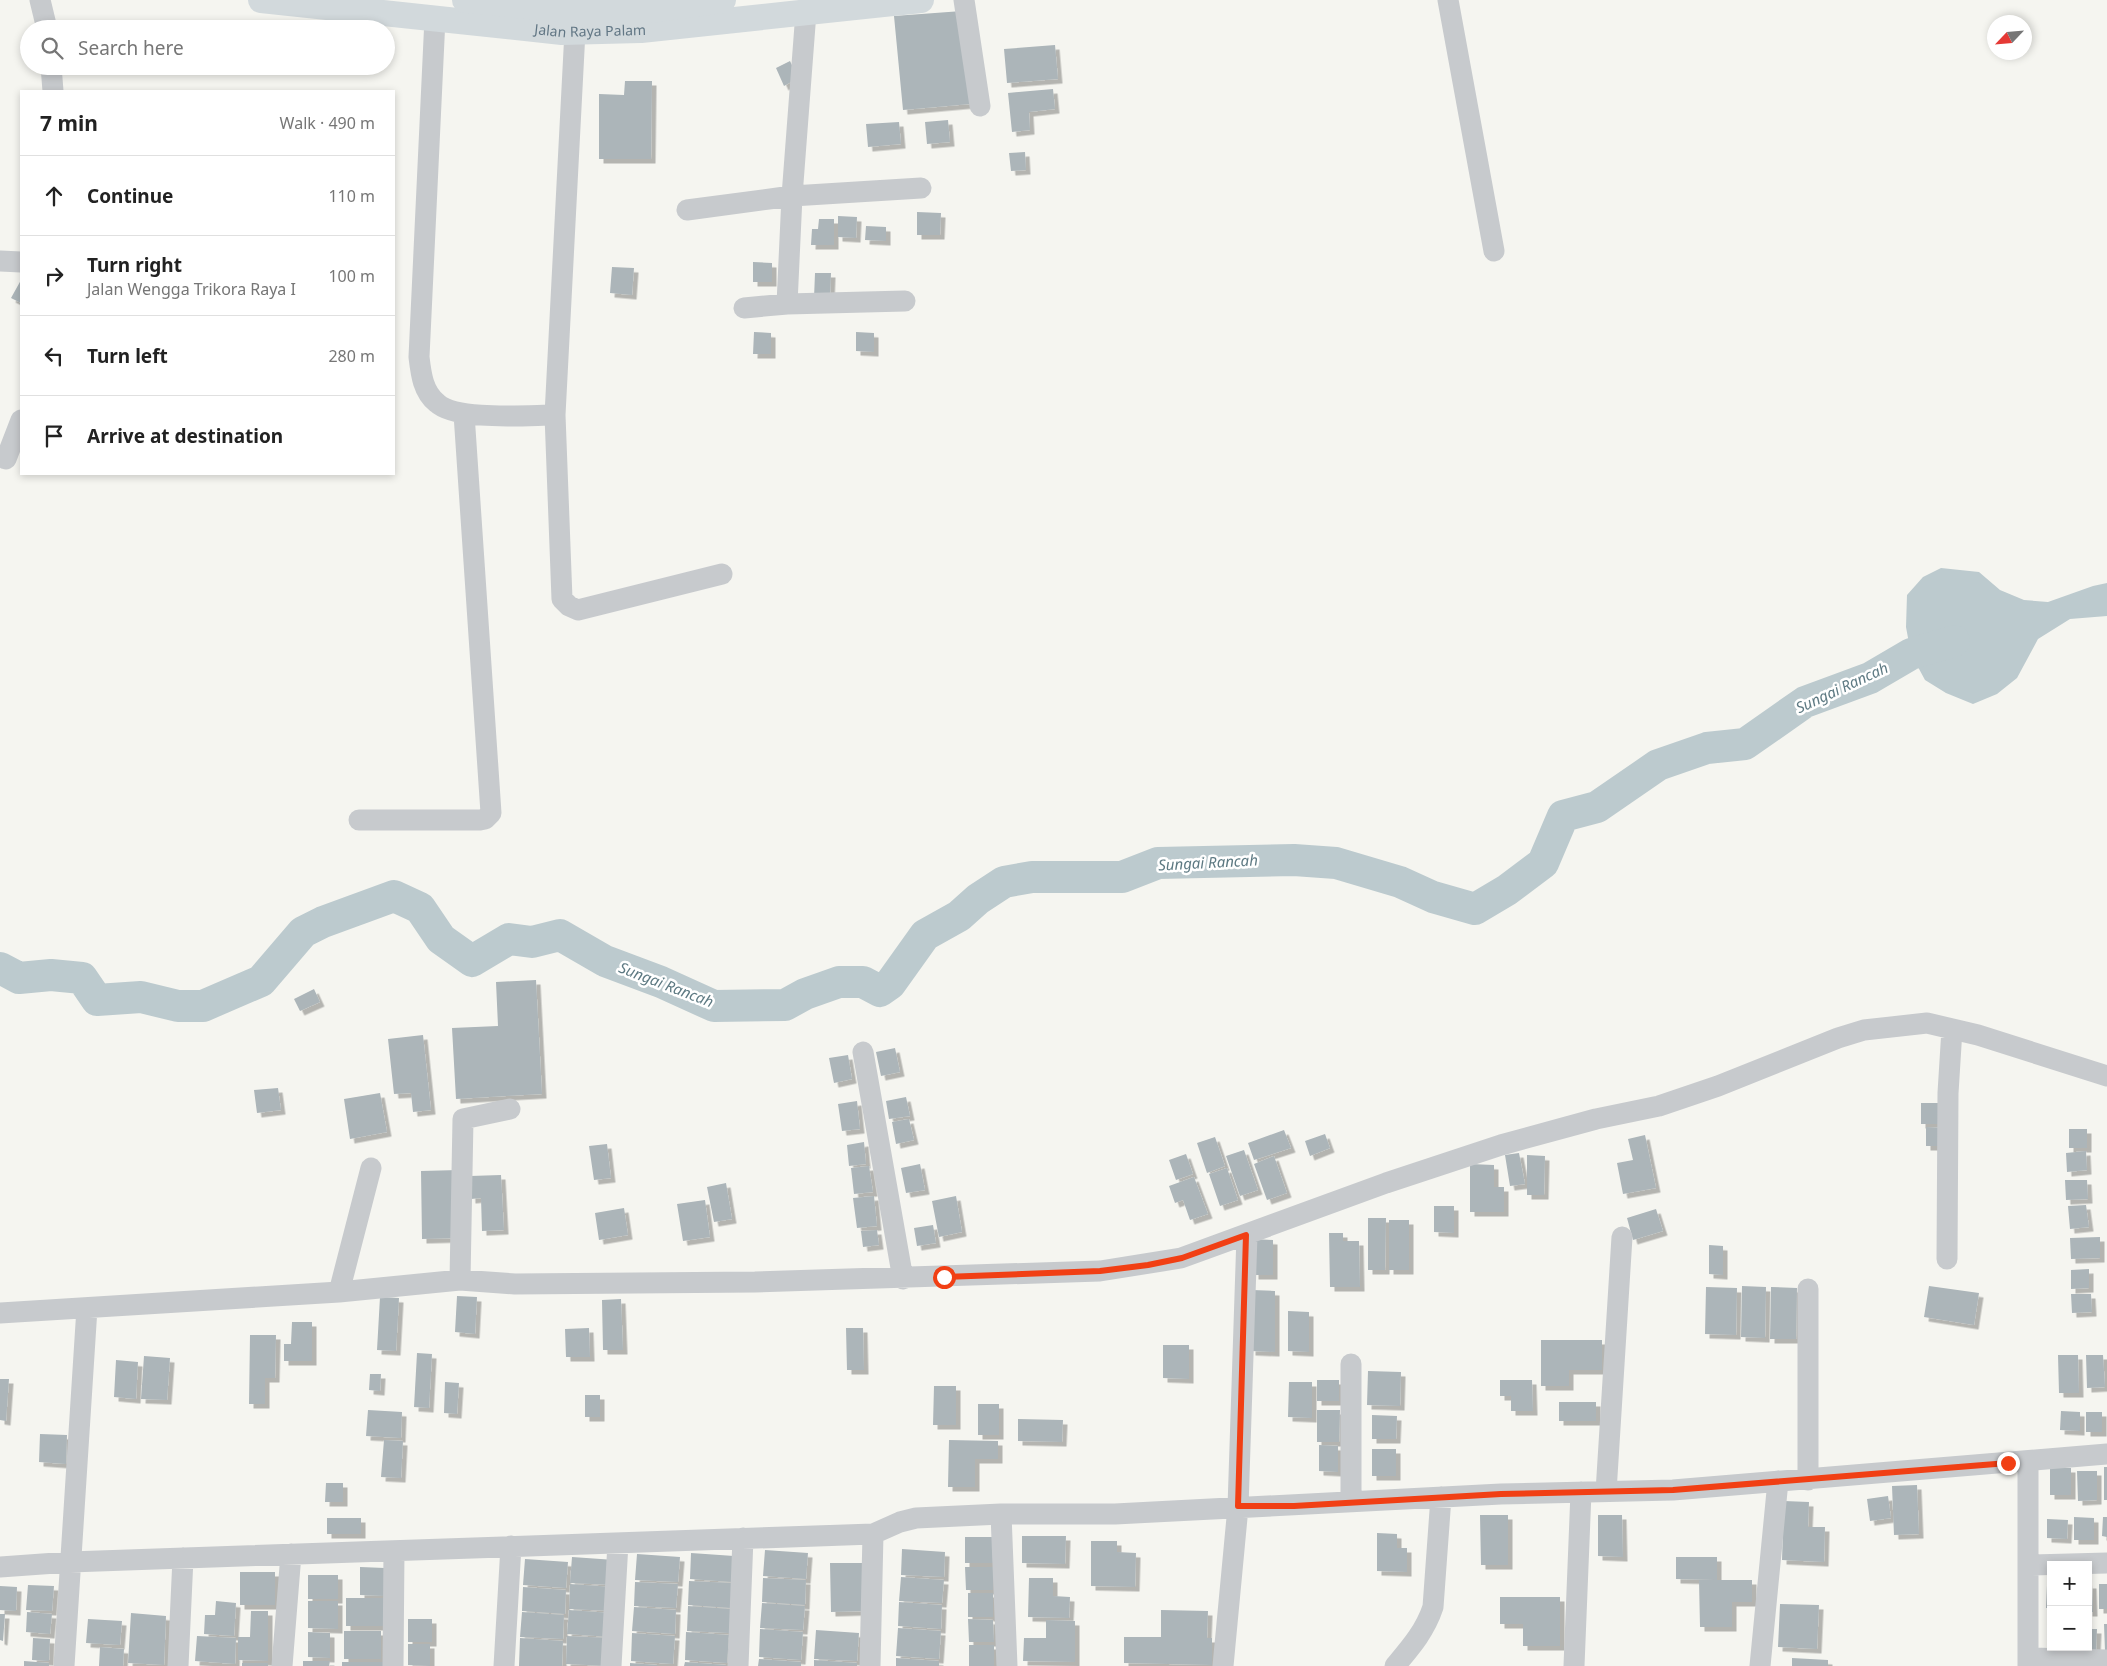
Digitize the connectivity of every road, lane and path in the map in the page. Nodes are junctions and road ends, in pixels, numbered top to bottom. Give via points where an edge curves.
1 (40, 0) edge
2 (261, 0) edge
3 (465, 0) edge
4 (723, 0) edge
5 (921, 0) edge
6 (964, 0) edge
7 (1448, 0) edge
8 (315, 3) edge
9 (806, 12) junction
10 (435, 18) junction
11 (46, 20) edge
12 (575, 31) junction
13 (51, 75) edge
14 (52, 90) edge
15 (980, 106) dead end
16 (921, 188) dead end
17 (792, 196) junction
18 (687, 210) dead end
19 (1494, 251) dead end
20 (0, 261) edge
21 (20, 262) edge
22 (905, 301) dead end
23 (787, 304) junction
24 (744, 308) dead end
25 (464, 414) junction
26 (555, 415) junction
27 (20, 423) edge
28 (6, 459) dead end
29 (722, 574) dead end
30 (359, 820) dead end
31 (1952, 1029) junction
32 (863, 1052) dead end
33 (2107, 1076) edge
34 (510, 1109) dead end
35 (371, 1168) dead end
36 (1246, 1235) junction
37 (1622, 1237) dead end
38 (1947, 1259) dead end
39 (903, 1279) junction
40 (460, 1280) junction
41 (1808, 1289) dead end
42 (340, 1292) junction
43 (87, 1308) junction
44 (0, 1313) edge
45 (1352, 1364) dead end
46 (2107, 1454) edge
47 (2028, 1461) junction
48 (1808, 1480) junction
49 (1778, 1481) junction
50 (1581, 1492) junction
51 (1606, 1492) junction
52 (1441, 1498) junction
53 (1351, 1502) junction
54 (1238, 1506) junction
55 (1002, 1514) junction
56 (873, 1534) junction
57 (743, 1538) junction
58 (618, 1543) junction
59 (511, 1546) junction
60 (394, 1551) junction
61 (291, 1554) junction
62 (183, 1558) junction
63 (70, 1562) junction
64 (2107, 1563) edge
65 (2028, 1565) junction
66 (0, 1567) edge
67 (2107, 1660) edge
68 (2029, 1662) edge
69 (64, 1666) edge
70 (178, 1666) edge
71 (282, 1666) edge
72 (393, 1666) edge
73 (504, 1666) edge
74 (611, 1666) edge
75 (738, 1666) edge
76 (870, 1666) edge
77 (1007, 1666) edge
78 (1224, 1666) edge
79 (1395, 1666) edge
80 (1574, 1666) edge
81 (1760, 1666) edge

1 - 11 street
2 - 8 main road, Jalan Raya Palam
3 - 4 main road, Jalan Raya Palam via 570,10 649,10
5 - 9 main road, Jalan Raya Palam
6 - 15 street
7 - 19 street
8 - 10 main road, Jalan Raya Palam
9 - 12 main road, Jalan Raya Palam via 641,30
9 - 17 street
10 - 12 main road, Jalan Raya Palam
10 - 25 street via 419,357 429,395 446,410
12 - 26 street
13 - 14 street
16 - 17 street
17 - 18 street
17 - 23 street
20 - 21 street
22 - 23 street
23 - 24 street
25 - 26 street
25 - 30 street via 491,813 480,820
26 - 29 street via 562,599 569,606 578,610
27 - 28 street
31 - 33 street
31 - 36 street via 1927,1023 1864,1030 1659,1106 1500,1145
31 - 38 street via 1948,1093
32 - 39 street
34 - 40 street via 462,1120
35 - 42 street
36 - 39 street via 1182,1258 1100,1271
36 - 54 street
37 - 51 street
39 - 40 street via 515,1284
40 - 42 street
41 - 48 street
42 - 43 street
43 - 44 street
43 - 63 street
45 - 53 street
46 - 47 street
47 - 48 street
47 - 65 street
48 - 49 street
49 - 51 street
49 - 81 street
50 - 51 street
50 - 52 street
50 - 80 street
52 - 53 street
52 - 79 street via 1433,1607 1422,1632
53 - 54 street
54 - 55 street via 1115,1514
54 - 78 street
55 - 56 street via 916,1518
55 - 77 street
56 - 57 street
56 - 76 street
57 - 58 street
57 - 75 street
58 - 59 street
58 - 74 street
59 - 60 street
59 - 73 street
60 - 61 street
60 - 72 street
61 - 62 street
61 - 71 street
62 - 63 street
62 - 70 street
63 - 66 street
63 - 69 street
64 - 65 street
65 - 68 street
67 - 68 street

